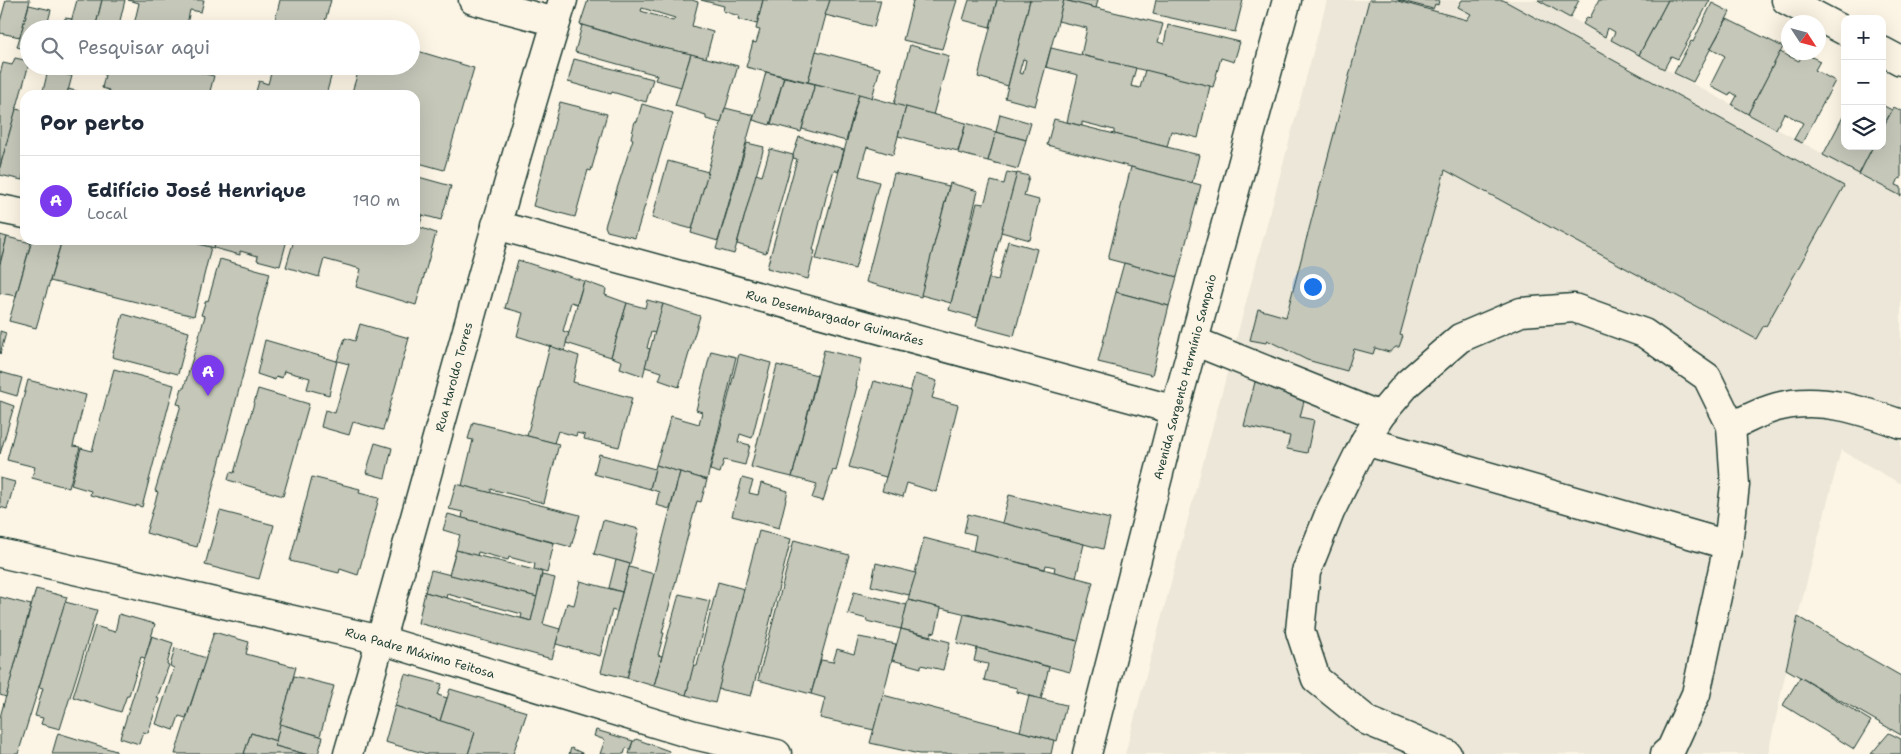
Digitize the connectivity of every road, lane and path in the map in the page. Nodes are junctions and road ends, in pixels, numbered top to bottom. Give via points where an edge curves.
1 (473, 0) edge
2 (1287, 0) edge
3 (1786, 0) edge
4 (560, 11) edge
5 (1841, 29) edge
6 (1886, 53) edge
7 (1901, 61) edge
8 (0, 209) edge
9 (20, 213) edge
10 (496, 225) junction
11 (1194, 341) junction
12 (1175, 410) junction
13 (1380, 416) junction
14 (1901, 424) edge
15 (1731, 426) junction
16 (1365, 441) junction
17 (1728, 545) junction
18 (0, 553) edge
19 (382, 640) junction
20 (690, 744) edge
21 (348, 754) edge
22 (777, 754) edge
23 (1087, 754) edge
24 (1447, 754) edge
25 (1665, 754) edge

1 - 4 street
2 - 11 street, Avenida Sargento Hermínio Sampaio
3 - 5 street
4 - 10 street, Rua Haroldo Torres
6 - 7 street
8 - 9 street
10 - 12 street, Rua Desembargador Guimarães
10 - 19 street, Rua Haroldo Torres
11 - 12 street, Avenida Sargento Hermínio Sampaio
11 - 13 street
12 - 23 street, Avenida Sargento Hermínio Sampaio
13 - 15 street via 1408,383 1460,338 1521,312 1574,308 1644,333 1707,377
13 - 16 street
14 - 15 street via 1862,410 1821,402 1777,407
15 - 17 street via 1735,485
16 - 17 street
16 - 24 street via 1330,512 1306,572 1300,631 1316,679 1368,721
17 - 25 street via 1696,694 1671,749
18 - 19 street, Rua Padre Máximo Feitosa
19 - 20 street, Rua Padre Máximo Feitosa
19 - 21 street, Rua Haroldo Torres
20 - 22 street, Rua Padre Máximo Feitosa

